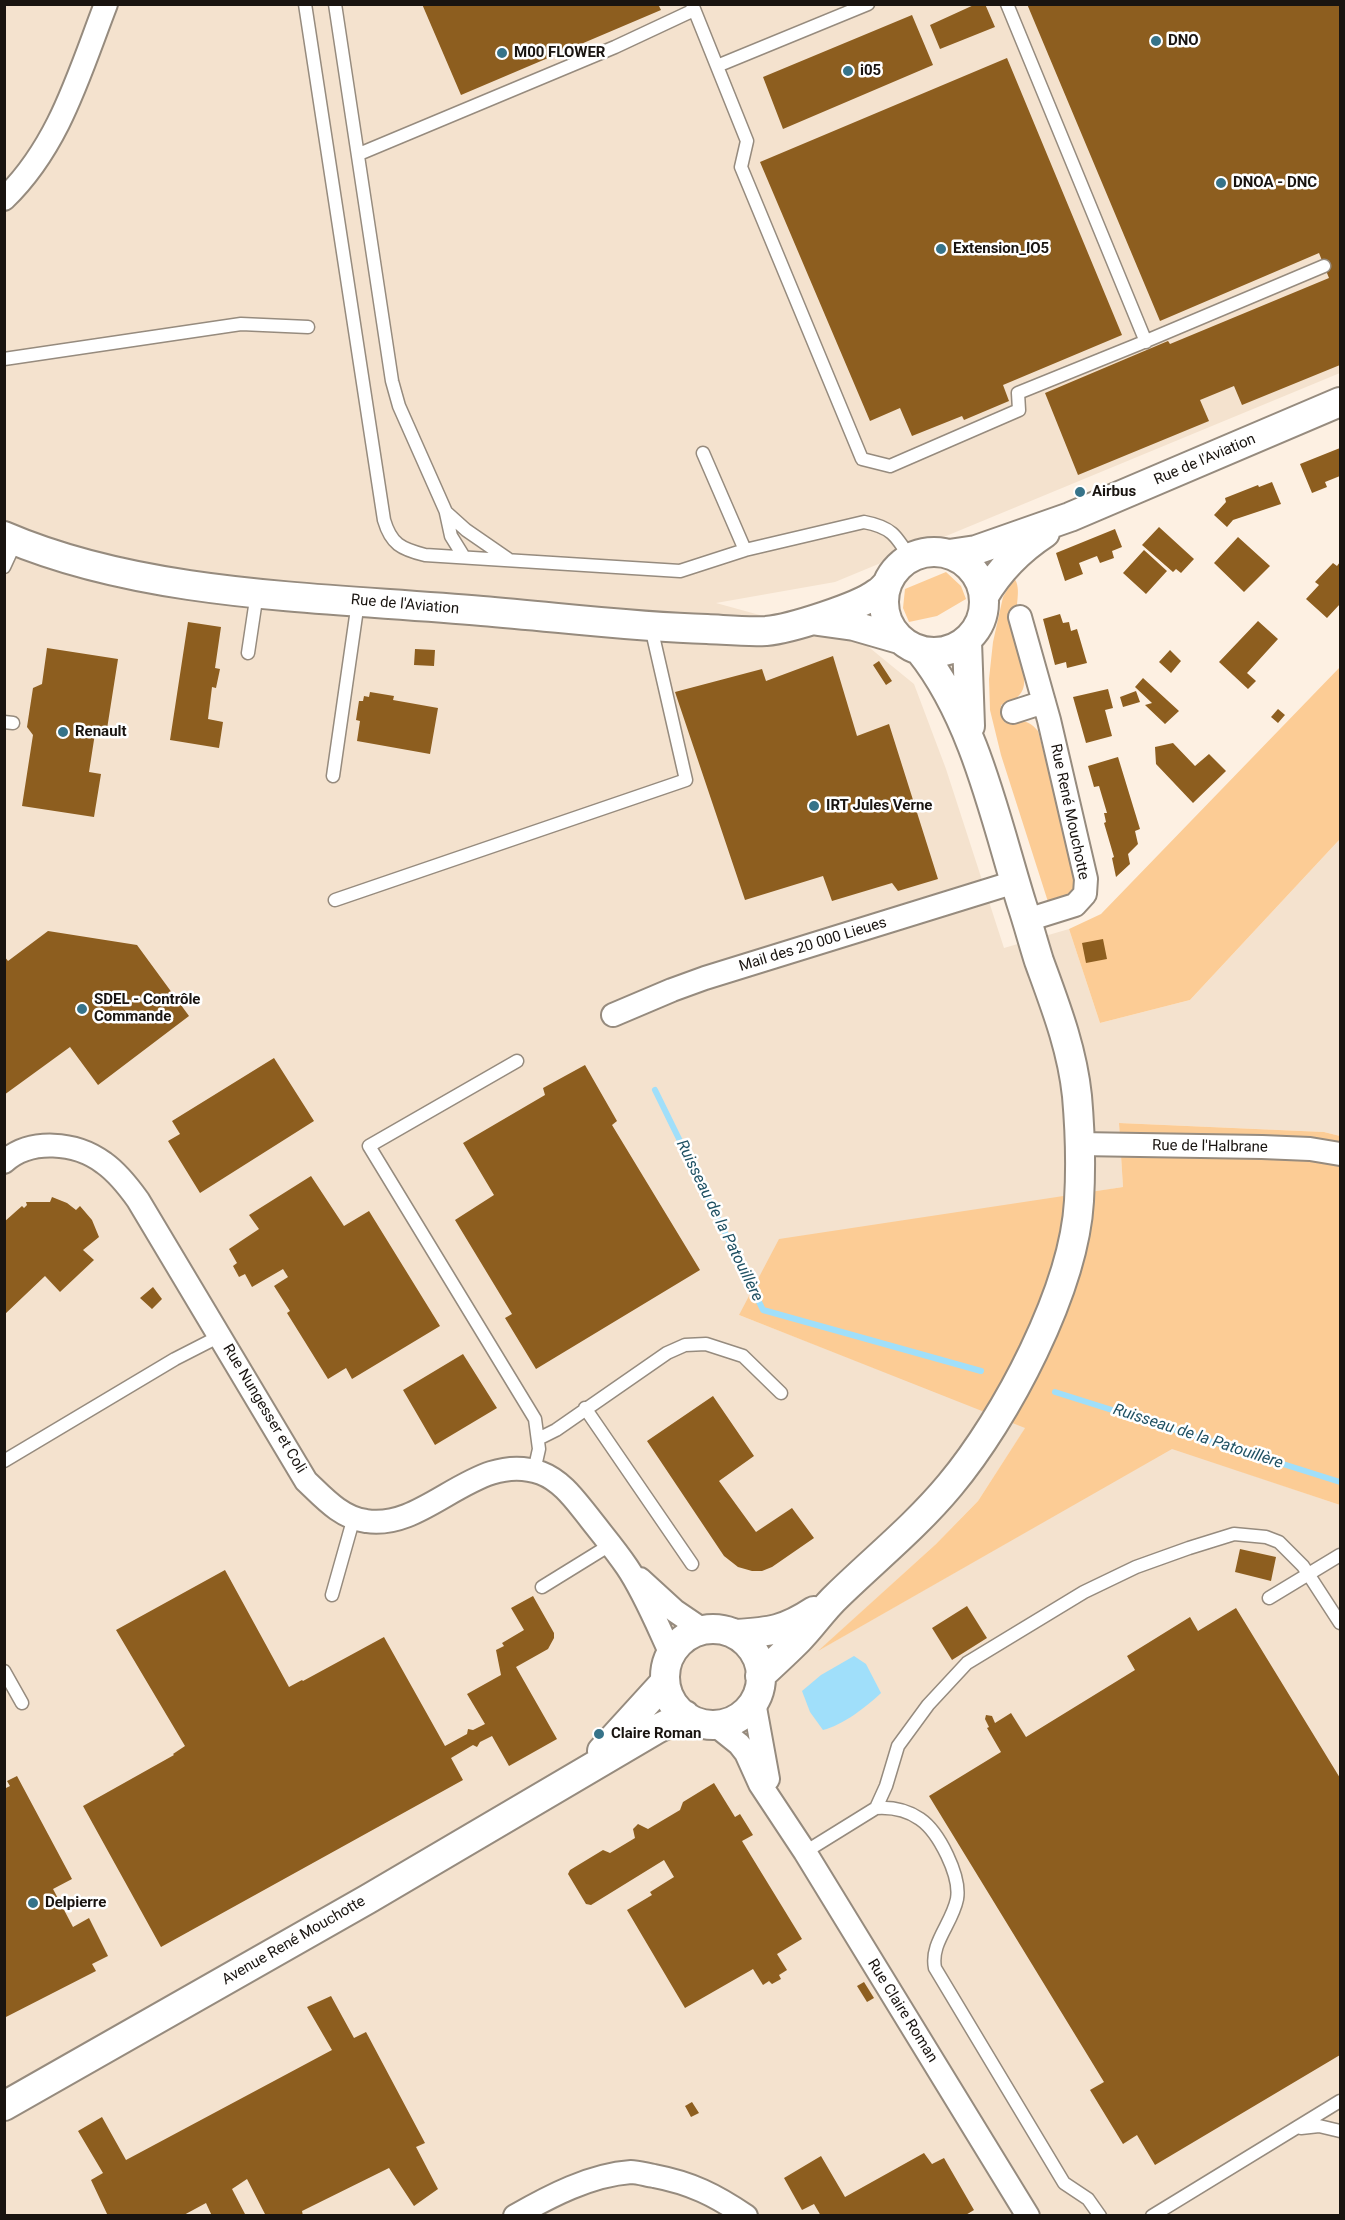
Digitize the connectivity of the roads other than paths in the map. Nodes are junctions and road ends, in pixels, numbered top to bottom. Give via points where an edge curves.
1 (106, 4) edge
2 (305, 4) edge
3 (335, 4) edge
4 (868, 4) edge
5 (1007, 4) edge
6 (693, 7) edge
7 (717, 66) junction
8 (359, 154) junction
9 (4, 199) edge
10 (1324, 266) dead end
11 (308, 327) dead end
12 (1146, 342) junction
13 (4, 359) edge
14 (1341, 402) edge
15 (703, 453) dead end
16 (446, 512) junction
17 (1070, 517) junction
18 (10, 538) edge
19 (745, 550) junction
20 (949, 554) junction
21 (464, 557) junction
22 (910, 558) junction
23 (509, 560) junction
24 (4, 567) edge
25 (887, 584) junction
26 (257, 593) junction
27 (984, 596) junction
28 (358, 601) junction
29 (1020, 617) dead end
30 (810, 620) junction
31 (651, 627) junction
32 (967, 641) junction
33 (910, 645) junction
34 (248, 653) dead end
35 (1044, 702) junction
36 (1013, 712) dead end
37 (971, 743) junction
38 (333, 776) dead end
39 (1015, 882) junction
40 (335, 900) dead end
41 (1027, 920) junction
42 (614, 1015) dead end
43 (517, 1061) dead end
44 (1079, 1144) junction
45 (1341, 1154) edge
46 (4, 1162) edge
47 (220, 1336) junction
48 (781, 1393) dead end
49 (585, 1408) junction
50 (538, 1439) junction
51 (4, 1461) edge
52 (534, 1471) junction
53 (354, 1517) junction
54 (610, 1545) junction
55 (1341, 1555) edge
56 (692, 1564) dead end
57 (628, 1568) junction
58 (1309, 1574) junction
59 (542, 1587) dead end
60 (332, 1595) dead end
61 (836, 1597) junction
62 (1269, 1598) dead end
63 (1341, 1623) edge
64 (703, 1630) junction
65 (736, 1634) junction
66 (670, 1652) junction
67 (4, 1671) edge
68 (664, 1683) junction
69 (757, 1689) junction
70 (22, 1703) dead end
71 (685, 1715) junction
72 (714, 1724) junction
73 (582, 1773) junction
74 (775, 1807) junction
75 (876, 1808) junction
76 (805, 1852) junction
77 (1341, 2101) edge
78 (4, 2106) edge
79 (1293, 2130) junction
80 (1341, 2131) edge
81 (515, 2216) edge
82 (746, 2216) edge
83 (1028, 2216) edge
84 (1100, 2216) edge
85 (1152, 2216) edge

1 - 9 street via 65,111 47,146 24,180
2 - 21 lane via 388,535 407,551
3 - 8 lane
4 - 7 lane
5 - 12 lane
6 - 7 lane
6 - 8 lane via 615,47
7 - 12 lane via 747,141 741,167 862,459 890,466 1019,410 1018,393
8 - 16 lane via 392,381 399,406
10 - 12 lane
11 - 13 lane via 241,324
14 - 17 street, Rue de l'Aviation
15 - 19 lane
16 - 21 lane via 451,536
16 - 23 lane
17 - 20 street, Rue de l'Aviation via 976,550
17 - 27 street, Rue de l'Aviation via 1029,543 1006,565
18 - 24 lane
18 - 26 street, Rue de l'Aviation via 59,556 127,573
19 - 22 lane via 864,522 881,525 895,534
19 - 23 lane via 680,571
20 - 22 street via 929,552
20 - 27 street via 973,570
21 - 23 lane
22 - 25 street via 896,569
25 - 30 street, Rue de l'Aviation via 877,594 844,610
25 - 33 street via 884,609 889,625
26 - 28 street, Rue de l'Aviation
26 - 34 lane
27 - 32 street via 981,620
28 - 31 street, Rue de l'Aviation
28 - 38 lane
29 - 35 street, Rue René Mouchotte
30 - 31 street, Rue de l'Aviation via 767,631
30 - 33 street, Rue de l'Aviation via 854,626
31 - 40 lane via 686,780
32 - 33 street via 945,652
32 - 37 street
33 - 37 street via 944,684
35 - 36 street
35 - 41 street, Rue René Mouchotte via 1086,887 1075,905
37 - 39 street
39 - 41 street
39 - 42 street, Mail des 20 000 Lieues via 705,978
41 - 44 street via 1071,1059
43 - 50 lane via 369,1146 535,1419
44 - 45 street, Rue de l'Halbrane via 1262,1147
44 - 61 street via 1079,1202 1066,1268 1015,1389 950,1486
46 - 47 street, Rue Nungesser et Coli via 31,1148 53,1145 79,1150 102,1161 122,1178 138,1200
47 - 51 lane
47 - 53 street, Rue Nungesser et Coli via 306,1481 327,1501
48 - 49 lane via 743,1356 706,1344 685,1345
49 - 50 lane
49 - 56 lane
50 - 52 lane
52 - 53 street, Rue Nungesser et Coli via 492,1472 409,1514 387,1520
52 - 54 street, Rue Nungesser et Coli via 567,1490
53 - 60 lane
54 - 57 street, Rue Nungesser et Coli
54 - 59 lane
55 - 58 lane
57 - 64 street, Rue Nungesser et Coli via 675,1611
57 - 66 street, Rue Nungesser et Coli
58 - 62 lane
58 - 63 lane
58 - 75 lane via 1278,1542 1234,1534 1136,1567 1084,1592 967,1663 898,1746
61 - 65 street via 784,1628
61 - 69 street
64 - 65 street
64 - 66 street
65 - 69 street via 756,1657
66 - 68 street
67 - 70 lane
68 - 71 street via 672,1702
68 - 73 street, Avenue René Mouchotte
69 - 72 street via 736,1718
69 - 74 street, Rue Claire Roman via 765,1765
71 - 72 street
71 - 73 street, Avenue René Mouchotte
72 - 74 street, Rue Claire Roman via 746,1753
73 - 78 street, Avenue René Mouchotte
74 - 76 street, Rue Claire Roman
75 - 76 lane
75 - 84 lane via 897,1809 921,1820 946,1854 955,1874 957,1897 935,1948 935,1968 1064,2183 1088,2199
76 - 83 street, Rue Claire Roman
77 - 79 lane
79 - 80 lane via 1319,2126
79 - 85 lane
81 - 82 street via 553,2194 632,2172 672,2179 715,2195

